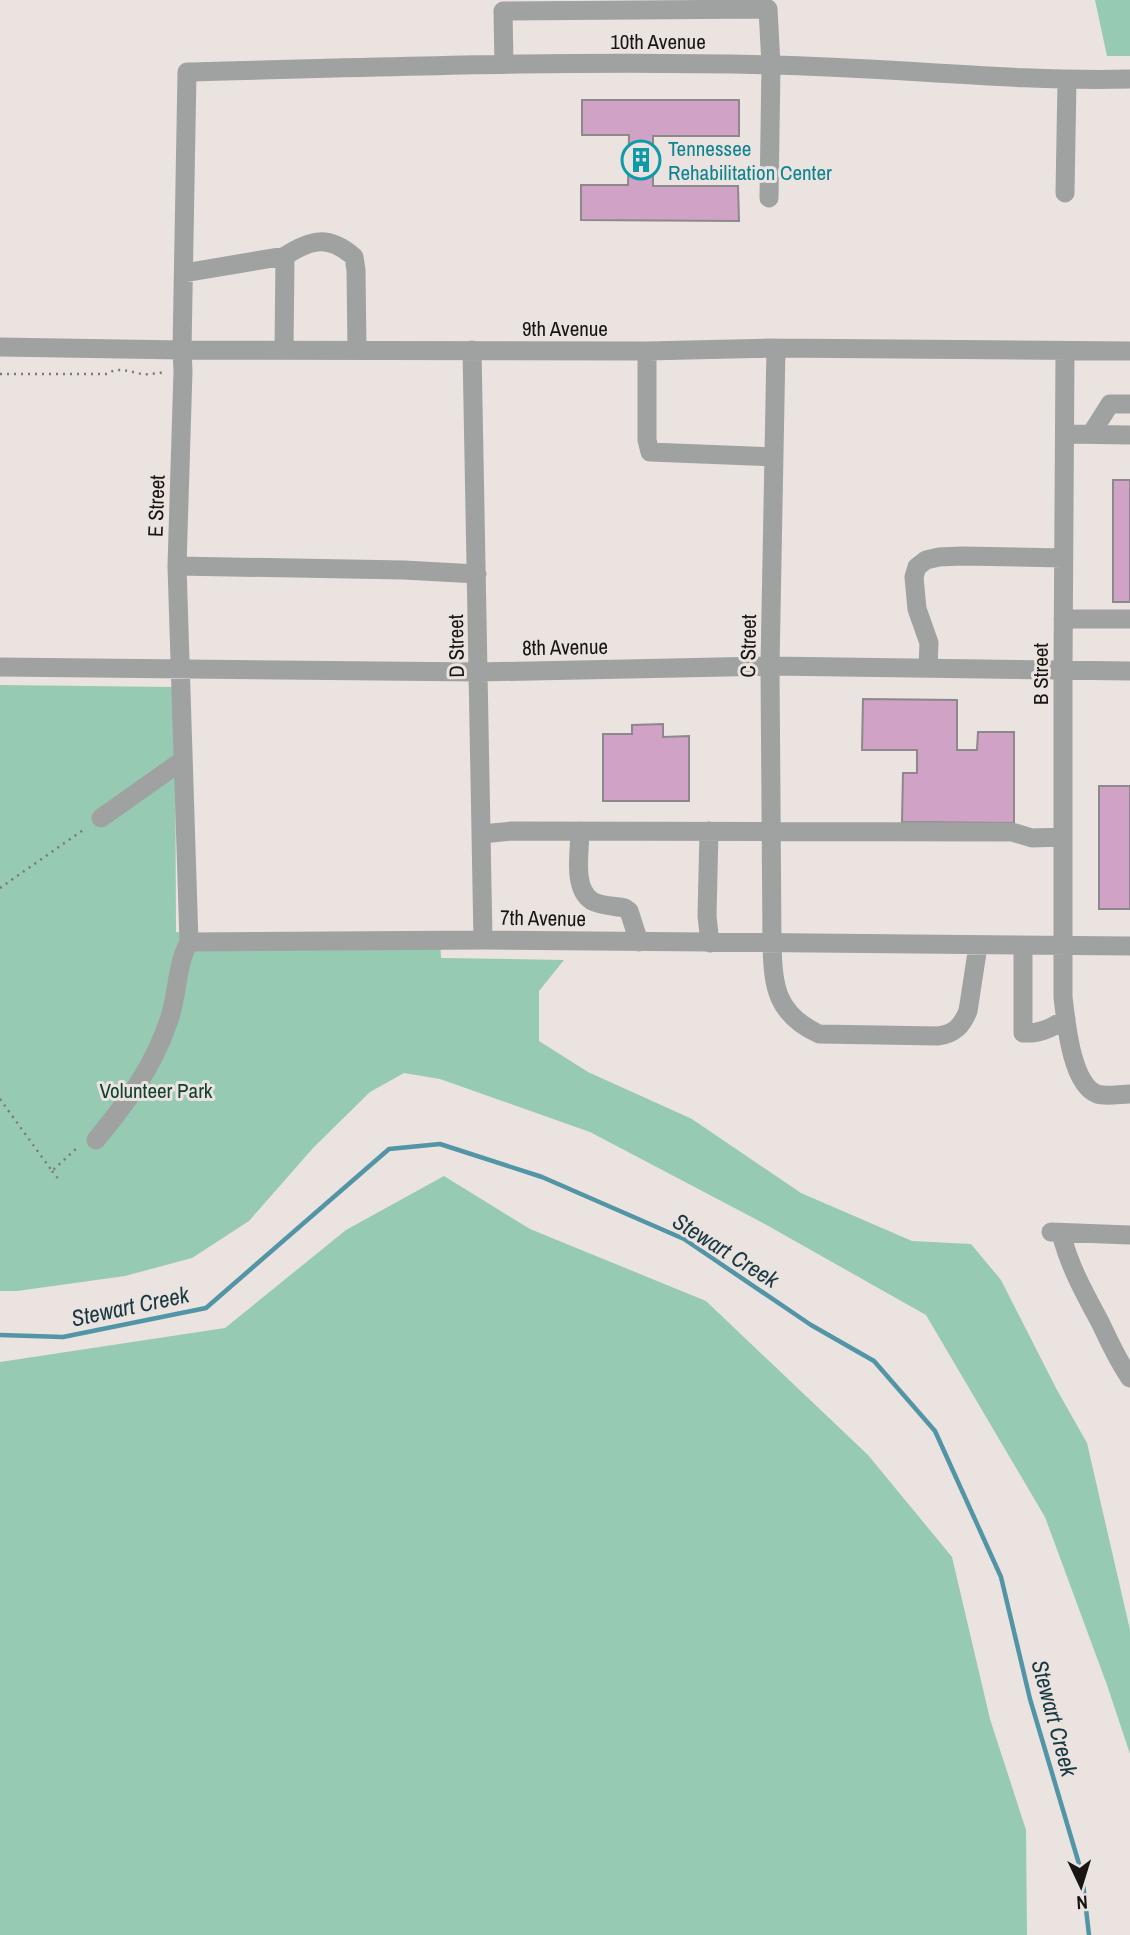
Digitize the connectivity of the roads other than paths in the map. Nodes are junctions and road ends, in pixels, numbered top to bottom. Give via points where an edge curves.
1 (504, 64) junction
2 (771, 65) junction
3 (187, 72) joint
4 (1130, 79) edge
5 (1067, 80) junction
6 (1065, 193) dead end
7 (769, 198) dead end
8 (285, 256) junction
9 (184, 273) junction
10 (0, 347) edge
11 (776, 348) junction
12 (182, 350) junction
13 (284, 350) junction
14 (357, 350) junction
15 (472, 350) junction
16 (647, 351) junction
17 (1065, 351) junction
18 (1130, 351) edge
19 (1130, 404) edge
20 (1065, 434) junction
21 (1091, 434) junction
22 (1130, 435) edge
23 (774, 457) junction
24 (1063, 558) junction
25 (177, 566) junction
26 (477, 574) junction
27 (1063, 619) junction
28 (1130, 620) edge
29 (770, 666) junction
30 (0, 667) edge
31 (180, 668) junction
32 (928, 668) junction
33 (1063, 670) junction
34 (1130, 671) edge
35 (479, 672) junction
36 (183, 760) junction
37 (100, 818) road end
38 (580, 831) junction
39 (709, 831) junction
40 (771, 831) junction
41 (482, 834) junction
42 (1063, 837) junction
43 (483, 940) junction
44 (189, 942) junction
45 (639, 942) junction
46 (710, 943) junction
47 (772, 943) junction
48 (978, 946) junction
49 (1023, 946) junction
50 (1064, 946) junction
51 (1130, 946) edge
52 (1066, 1019) junction
53 (1130, 1094) edge
54 (88, 1143) road end
55 (1130, 1235) edge
56 (1130, 1378) edge

1 - 2 street, 10th Avenue
1 - 2 street via 503,11 768,9
1 - 3 street, 10th Avenue
2 - 5 street, 10th Avenue
2 - 7 street
3 - 9 street, E Street
4 - 5 street, 10th Avenue
5 - 6 street
8 - 9 street
8 - 13 street
8 - 14 street via 298,247 332,242 354,257
9 - 12 street, E Street
10 - 12 street, 9th Avenue
11 - 16 street, 9th Avenue
11 - 17 street, 9th Avenue
11 - 23 street, C Street
12 - 13 street, 9th Avenue
12 - 25 street, E Street
13 - 14 street, 9th Avenue
14 - 15 street, 9th Avenue
15 - 16 street, 9th Avenue
15 - 26 street, D Street
16 - 23 street via 646,440 650,452
17 - 18 street, 9th Avenue
17 - 20 street, B Street
19 - 21 street via 1110,404
20 - 21 street
20 - 24 street, B Street
21 - 22 street
23 - 29 street, C Street
24 - 27 street, B Street
24 - 32 street via 939,556 917,567 917,609 929,643
25 - 26 street
25 - 31 street, E Street
26 - 35 street, D Street
27 - 28 street
27 - 33 street, B Street
29 - 32 street, 8th Avenue
29 - 35 street, 8th Avenue
29 - 40 street, C Street
30 - 31 street, 8th Avenue
31 - 35 street, 8th Avenue
31 - 36 street, E Street
32 - 33 street, 8th Avenue
33 - 34 street, 8th Avenue
33 - 42 street, B Street
35 - 41 street, D Street
36 - 37 street
36 - 44 street, E Street
38 - 39 street
38 - 41 street
38 - 45 street via 580,882 586,896 629,911
39 - 40 street
39 - 46 street via 706,916
40 - 42 street via 1012,832 1031,838
40 - 47 street, C Street
41 - 43 street, D Street
42 - 50 street, B Street
43 - 44 street, 7th Avenue
43 - 45 street, 7th Avenue
44 - 54 street via 182,955 169,1020 143,1079
45 - 46 street, 7th Avenue
46 - 47 street, 7th Avenue
47 - 48 street, 7th Avenue
47 - 48 street, C Street via 774,984 787,1012 819,1034 844,1035 948,1034 964,1021 968,1011
48 - 49 street, 7th Avenue
49 - 50 street, 7th Avenue
49 - 52 street via 1023,1033 1036,1034
50 - 51 street
50 - 52 street, B Street
52 - 53 street, B Street via 1079,1076 1086,1086 1098,1094
55 - 56 street via 1056,1233

